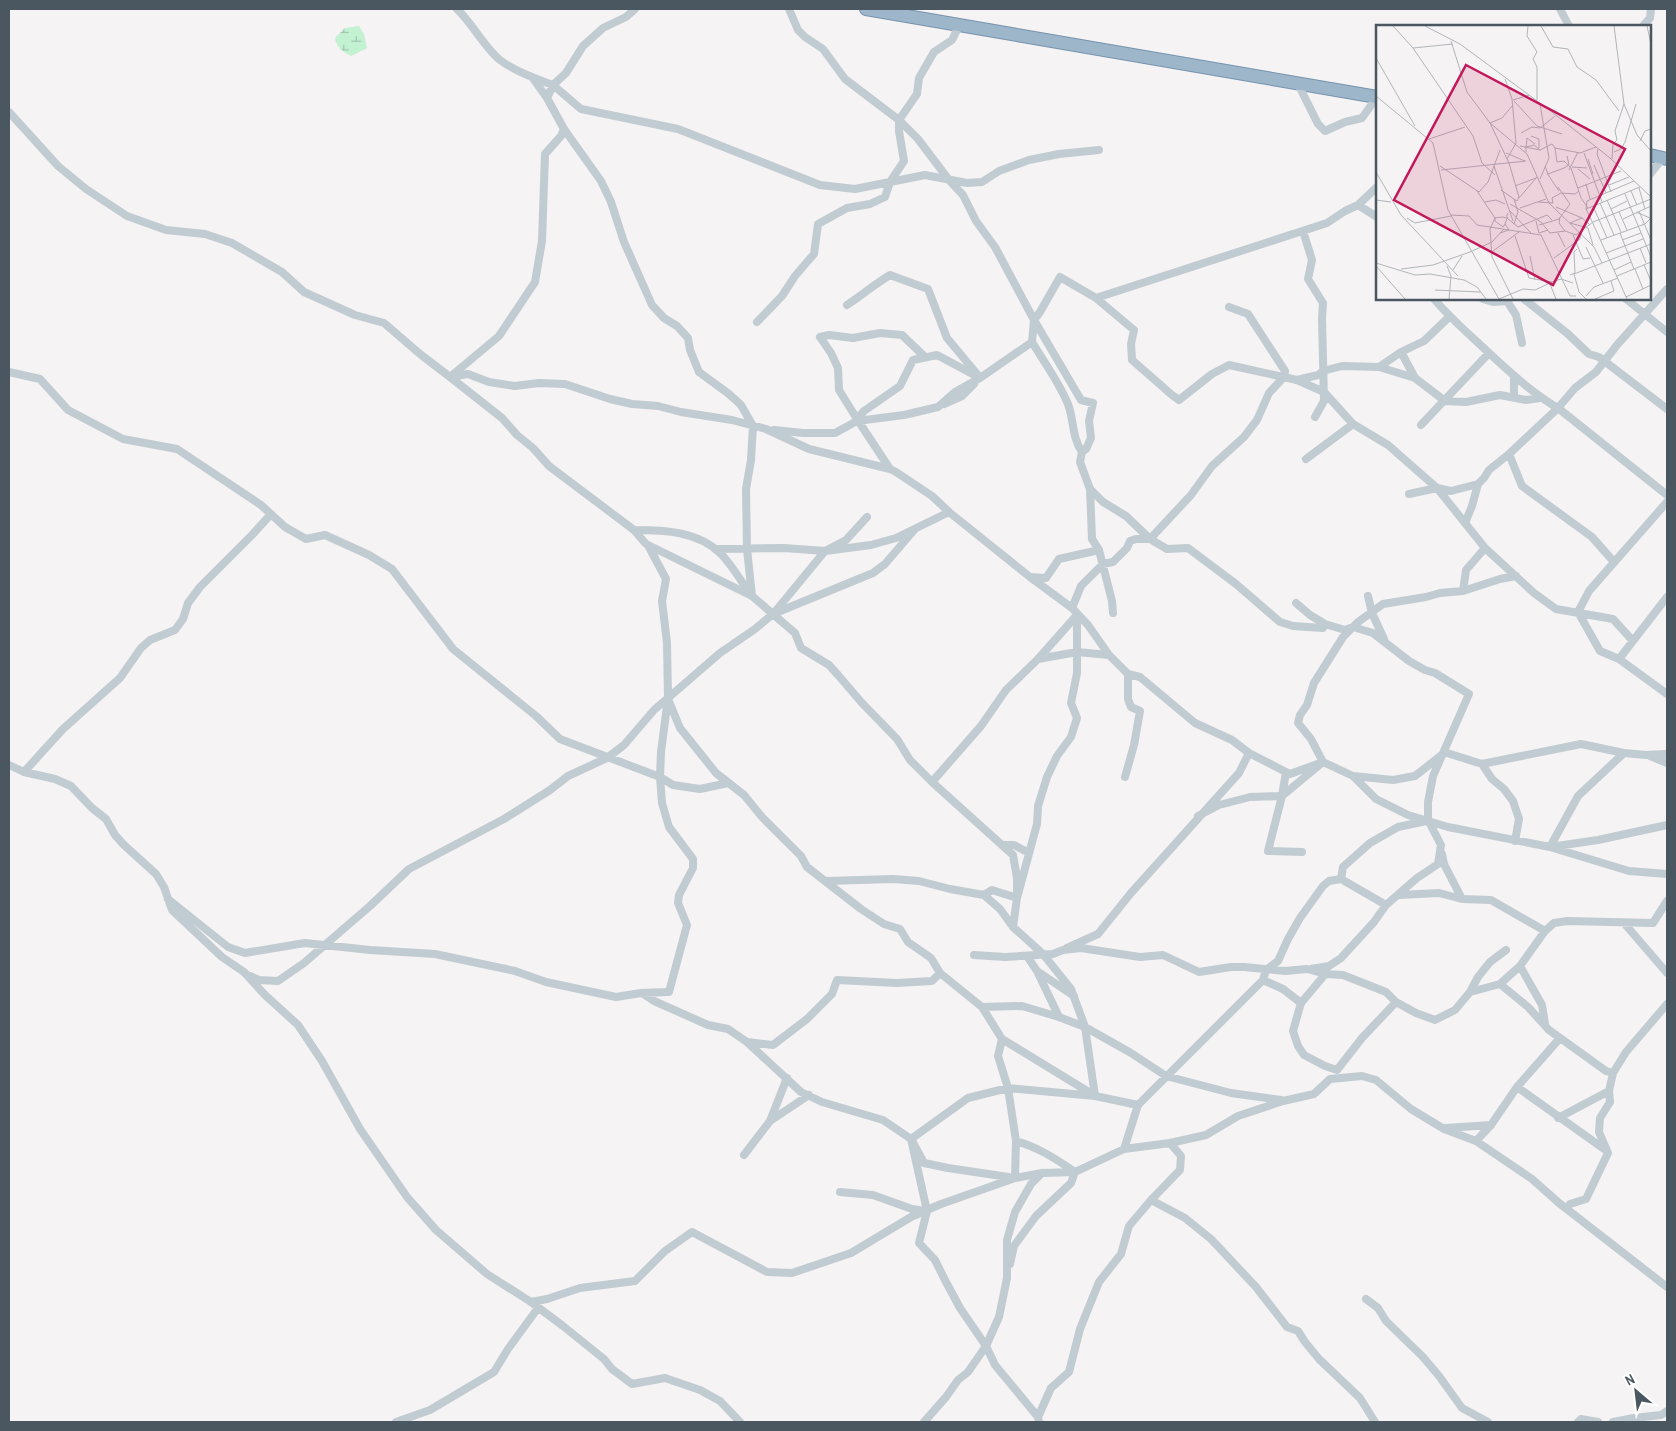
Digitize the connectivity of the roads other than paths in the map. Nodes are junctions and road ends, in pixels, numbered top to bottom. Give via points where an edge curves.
1 (457, 9) edge
2 (634, 9) edge
3 (788, 9) edge
4 (866, 9) edge
5 (1560, 9) edge
6 (1650, 9) edge
7 (960, 24) junction
8 (1568, 25) edge
9 (1644, 25) edge
10 (532, 77) junction
11 (553, 84) junction
12 (1298, 84) junction
13 (1376, 97) edge
14 (547, 98) junction
15 (1376, 98) edge
16 (9, 112) edge
17 (899, 120) junction
18 (564, 129) junction
19 (1099, 150) dead end
20 (1651, 155) edge
21 (1665, 158) edge
22 (1651, 173) edge
23 (948, 180) junction
24 (890, 182) junction
25 (1376, 188) edge
26 (1358, 205) junction
27 (1376, 216) edge
28 (1303, 230) junction
29 (1667, 289) edge
30 (1096, 298) junction
31 (1435, 300) edge
32 (1486, 300) edge
33 (1525, 300) edge
34 (1627, 300) edge
35 (847, 304) dead end
36 (1228, 307) dead end
37 (1645, 314) junction
38 (1449, 317) junction
39 (1034, 320) junction
40 (757, 322) dead end
41 (1667, 332) edge
42 (1032, 342) junction
43 (1522, 343) dead end
44 (1401, 352) junction
45 (1489, 353) junction
46 (925, 357) junction
47 (1603, 361) junction
48 (1379, 367) junction
49 (1323, 371) junction
50 (9, 372) edge
51 (450, 377) junction
52 (1284, 377) junction
53 (980, 378) junction
54 (1415, 378) junction
55 (1297, 380) junction
56 (1514, 381) junction
57 (1324, 392) junction
58 (1500, 395) junction
59 (1514, 397) junction
60 (1540, 398) junction
61 (1445, 401) junction
62 (1558, 408) junction
63 (1667, 409) edge
64 (1315, 417) dead end
65 (857, 420) junction
66 (1354, 424) junction
67 (1421, 425) dead end
68 (753, 426) junction
69 (766, 429) junction
70 (1082, 452) junction
71 (1509, 454) junction
72 (1306, 459) dead end
73 (890, 469) junction
74 (1478, 484) junction
75 (1437, 488) junction
76 (1090, 489) junction
77 (1409, 494) dead end
78 (1667, 496) edge
79 (1667, 502) edge
80 (949, 512) junction
81 (271, 514) junction
82 (866, 517) dead end
83 (1465, 524) junction
84 (915, 529) junction
85 (634, 530) junction
86 (1150, 540) junction
87 (646, 544) junction
88 (1484, 548) junction
89 (716, 549) junction
90 (747, 549) junction
91 (1099, 550) junction
92 (825, 551) junction
93 (1614, 562) junction
94 (1103, 564) junction
95 (1516, 576) junction
96 (1030, 577) junction
97 (1463, 591) junction
98 (752, 596) junction
99 (1667, 597) edge
100 (1296, 603) dead end
101 (1383, 604) junction
102 (1659, 605) junction
103 (1072, 608) junction
104 (1667, 611) edge
105 (1578, 612) junction
106 (1113, 613) dead end
107 (1372, 613) junction
108 (773, 614) junction
109 (1077, 615) junction
110 (1325, 624) junction
111 (1353, 627) junction
112 (1633, 641) junction
113 (1386, 644) junction
114 (1077, 652) junction
115 (1108, 655) junction
116 (1038, 659) junction
117 (1619, 659) junction
118 (1128, 674) junction
119 (1667, 694) edge
120 (668, 698) junction
121 (1249, 752) junction
122 (1444, 752) junction
123 (1624, 753) junction
124 (1667, 754) edge
125 (1646, 755) junction
126 (607, 758) junction
127 (1324, 762) junction
128 (1667, 762) edge
129 (1482, 764) junction
130 (9, 765) edge
131 (24, 772) junction
132 (1286, 772) junction
133 (660, 776) junction
134 (1353, 776) junction
135 (1125, 777) dead end
136 (932, 782) junction
137 (728, 783) junction
138 (1282, 796) junction
139 (1198, 816) junction
140 (1428, 820) junction
141 (1667, 825) edge
142 (1515, 841) junction
143 (1002, 845) junction
144 (1441, 845) junction
145 (1550, 847) junction
146 (1302, 852) dead end
147 (1029, 853) junction
148 (1667, 873) edge
149 (1341, 879) junction
150 (826, 881) junction
151 (1667, 883) edge
152 (1399, 894) junction
153 (984, 895) junction
154 (1017, 898) junction
155 (168, 899) junction
156 (1462, 899) junction
157 (1667, 901) edge
158 (1386, 904) junction
159 (1624, 922) junction
160 (1013, 927) junction
161 (1545, 930) junction
162 (324, 945) junction
163 (1063, 950) junction
164 (1506, 950) dead end
165 (1044, 954) junction
166 (974, 955) dead end
167 (1027, 956) junction
168 (1520, 966) junction
169 (1266, 970) junction
170 (1327, 970) junction
171 (1037, 971) junction
172 (244, 972) junction
173 (940, 973) junction
174 (1667, 973) edge
175 (1263, 980) junction
176 (1500, 984) junction
177 (1470, 992) junction
178 (641, 993) junction
179 (1074, 997) junction
180 (1396, 1002) junction
181 (1301, 1003) junction
182 (1667, 1004) edge
183 (982, 1007) junction
184 (1059, 1017) junction
185 (1545, 1024) junction
186 (1085, 1027) junction
187 (1560, 1038) junction
188 (1002, 1039) junction
189 (747, 1042) junction
190 (1337, 1070) junction
191 (1613, 1074) junction
192 (1166, 1076) junction
193 (787, 1078) junction
194 (1330, 1079) junction
195 (1517, 1087) junction
196 (1008, 1088) junction
197 (1609, 1091) junction
198 (809, 1095) junction
199 (1095, 1096) junction
200 (1283, 1101) junction
201 (1138, 1104) junction
202 (1558, 1118) junction
203 (770, 1121) junction
204 (1491, 1125) junction
205 (1444, 1129) junction
206 (911, 1139) junction
207 (1016, 1141) junction
208 (1476, 1141) junction
209 (1170, 1143) junction
210 (1124, 1148) junction
211 (1608, 1153) junction
212 (744, 1155) dead end
213 (1075, 1172) junction
214 (1042, 1173) junction
215 (1015, 1178) junction
216 (840, 1192) dead end
217 (1151, 1200) junction
218 (1570, 1204) dead end
219 (927, 1211) junction
220 (1007, 1278) junction
221 (1667, 1287) edge
222 (1366, 1299) dead end
223 (535, 1305) junction
224 (986, 1346) junction
225 (1662, 1416) edge
226 (1038, 1420) edge
227 (396, 1422) edge
228 (740, 1422) edge
229 (924, 1422) edge
230 (1376, 1422) edge
231 (1488, 1422) edge
232 (1578, 1422) edge
233 (1598, 1422) edge
234 (1613, 1422) edge

1 - 10 street via 500,60
2 - 11 street via 603,28
3 - 17 street via 798,30 823,48 845,79
4 - 7 highway
5 - 8 street
6 - 9 street via 1650,18
7 - 12 highway
7 - 17 street via 952,40 934,52 919,78 917,94
10 - 11 street
10 - 14 street
11 - 14 street
11 - 24 street via 581,109 678,129 820,184 855,189
12 - 13 highway
12 - 15 street via 1324,131 1362,118
14 - 18 street
16 - 51 street via 58,166 127,216 166,230 205,234 232,243 282,272 304,292 356,315 384,323
17 - 23 street via 918,139
17 - 24 street via 904,161
18 - 51 street via 562,136 545,154 542,241 535,282 499,336
18 - 68 street via 601,181 652,305 688,338 700,372 741,405
19 - 23 street via 1029,160 999,171 982,182
20 - 21 highway
21 - 22 street
23 - 24 street via 925,175
23 - 39 street via 964,195
24 - 40 street via 885,197 870,204 847,208 818,224 814,254
25 - 26 street
26 - 27 street
26 - 28 street via 1327,223
28 - 30 street
28 - 49 street via 1312,260 1308,279 1323,303
29 - 37 street
30 - 39 street via 1060,277
30 - 52 street via 1134,330 1132,360 1179,400 1229,365
31 - 38 street
32 - 43 street via 1507,301 1516,315
33 - 47 street via 1589,354
34 - 37 street
35 - 53 street via 890,275 928,289 947,338
36 - 52 street via 1248,314 1285,371
37 - 41 street
37 - 47 street
38 - 44 street via 1424,341
38 - 45 street
39 - 42 street
39 - 70 street via 1081,400 1093,403 1089,420 1091,438
42 - 53 street
42 - 70 street via 1068,405 1076,444
44 - 48 street
44 - 54 street
45 - 56 street
45 - 61 street
46 - 53 street via 937,355
46 - 65 street via 913,360 900,386 864,411
46 - 65 street via 902,335 880,333 853,338 820,337 838,368 839,390
47 - 62 street via 1596,372 1575,388
47 - 63 street
48 - 49 street via 1342,366
48 - 54 street
49 - 55 street
49 - 57 street
50 - 81 street via 40,379 68,410 123,439 177,449
51 - 68 street via 468,374 489,382 515,386 565,384 610,399
51 - 85 street via 502,418 550,466
52 - 55 street
52 - 86 street via 1269,393 1257,420 1244,437 1212,466 1192,495
53 - 65 street via 962,396 938,407 904,415
54 - 61 street
55 - 57 street
56 - 58 street
56 - 59 street
56 - 60 street
57 - 64 street via 1324,401
57 - 66 street
58 - 59 street
58 - 61 street via 1466,402
59 - 60 street via 1526,400
60 - 62 street
61 - 67 street
62 - 71 street
62 - 78 street
65 - 69 street via 835,433
65 - 73 street
66 - 72 street
66 - 75 street via 1388,445
68 - 69 street
68 - 90 street via 746,489
69 - 73 street via 809,449
70 - 76 street via 1080,462
71 - 74 street
71 - 93 street via 1522,486 1592,537
73 - 80 street via 932,496
74 - 75 street via 1452,491
74 - 83 street
75 - 77 street
75 - 83 street
76 - 86 street via 1103,502 1126,516
76 - 91 street via 1092,539
79 - 93 street
80 - 84 street
80 - 96 street
81 - 126 street via 306,539 325,536 392,569 453,649 560,739
81 - 131 street via 200,587 175,630 150,640 141,648 120,678 63,729
82 - 92 street via 846,540
83 - 88 street
84 - 92 street via 871,546
84 - 108 street via 873,573
85 - 87 street
85 - 89 street via 675,532 709,543
86 - 94 street via 1130,541 1113,562
86 - 110 street via 1167,549 1188,548 1280,622 1323,628
87 - 98 street
87 - 120 street via 666,579 662,601
88 - 95 street
88 - 97 street via 1466,570
89 - 90 street
89 - 98 street
90 - 92 street
90 - 98 street
91 - 94 street
91 - 96 street via 1059,559 1046,578
92 - 108 street
93 - 105 street via 1589,591
94 - 103 street via 1081,586
94 - 106 street
95 - 97 street
95 - 105 street via 1556,609
96 - 103 street
97 - 101 street
98 - 108 street
99 - 102 street
100 - 110 street
101 - 107 street
101 - 107 street via 1368,596
102 - 104 street
102 - 112 street
103 - 109 street
105 - 112 street via 1613,619
105 - 117 street via 1600,651
107 - 111 street
107 - 113 street
108 - 120 street via 720,653
108 - 136 street via 795,633 801,648 838,674
109 - 114 street
109 - 115 street via 1088,625
109 - 116 street
110 - 111 street via 1345,630
111 - 113 street via 1373,633
111 - 127 street via 1329,657 1314,683 1298,723
112 - 117 street
113 - 122 street via 1409,661 1469,694
114 - 115 street
114 - 116 street
114 - 147 street via 1071,704 1077,718 1071,738 1047,777
115 - 118 street
116 - 136 street via 1006,690 981,726
117 - 119 street
118 - 121 street via 1140,677 1195,723 1232,740
118 - 135 street via 1128,699 1131,708 1140,711
120 - 126 street via 624,745
120 - 133 street
120 - 137 street via 680,728
121 - 132 street
121 - 139 street via 1239,773
122 - 129 street
122 - 134 street via 1414,776 1393,780
122 - 140 street via 1433,776
123 - 125 street
123 - 129 street via 1581,744
123 - 145 street via 1578,796
124 - 125 street
125 - 128 street
126 - 133 street
126 - 162 street via 568,776 504,819 409,869
127 - 132 street via 1290,774
127 - 134 street
127 - 138 street
129 - 142 street via 1513,801 1518,819
130 - 131 street
131 - 155 street via 55,779 79,793 106,819 124,845 156,874
132 - 138 street
133 - 137 street via 673,785 700,789
133 - 178 street via 662,803 669,827 693,859 693,868 679,895 678,903 687,925 669,992
134 - 140 street via 1376,799 1401,812
136 - 143 street
137 - 150 street via 744,795 801,856 807,867
138 - 139 street via 1250,797
138 - 146 street via 1268,850
139 - 163 street via 1098,934
140 - 142 street
140 - 144 street
140 - 149 street via 1398,827 1370,842 1344,868
141 - 145 street
142 - 145 street
143 - 147 street via 1014,845
143 - 154 street via 1013,855
144 - 152 street via 1438,864
144 - 156 street via 1444,864
145 - 148 street via 1629,871
147 - 154 street
148 - 151 street
149 - 158 street
149 - 169 street via 1323,886 1296,925 1278,961
150 - 153 street via 919,881
150 - 173 street via 884,924 900,929 908,942 931,958
152 - 156 street via 1439,893
152 - 158 street
153 - 154 street via 992,890
153 - 160 street
154 - 160 street
155 - 162 street via 228,947 245,953 305,943
155 - 172 street via 172,910 222,957
156 - 161 street via 1491,900
157 - 159 street via 1653,923
158 - 170 street via 1351,948
159 - 161 street via 1567,921 1554,923
159 - 174 street
160 - 165 street
161 - 168 street
162 - 172 street via 278,981 259,980
162 - 178 street via 435,954 488,964 546,982 616,997
163 - 165 street
163 - 169 street via 1081,948 1140,957 1163,955 1199,972 1231,967
164 - 177 street via 1490,962
165 - 167 street
165 - 179 street
166 - 167 street
167 - 171 street
168 - 176 street
168 - 185 street via 1542,1005
169 - 170 street
169 - 175 street
170 - 180 street via 1386,992
170 - 181 street
171 - 179 street
171 - 184 street
172 - 223 street via 298,1025 360,1129 407,1197 436,1230 487,1274
173 - 183 street
173 - 189 street via 932,981 836,980 832,994 773,1046
175 - 181 street via 1283,989
175 - 192 street
176 - 177 street
176 - 185 street
177 - 180 street via 1455,1010 1436,1020
178 - 189 street via 708,1025 728,1028
179 - 186 street
180 - 190 street
181 - 190 street via 1293,1031 1298,1046 1304,1055
182 - 191 street via 1626,1052
183 - 184 street via 1022,1006
183 - 188 street
184 - 186 street
185 - 187 street
186 - 192 street
186 - 199 street
187 - 191 street
187 - 195 street
188 - 196 street via 998,1056
188 - 199 street
189 - 193 street
190 - 194 street
191 - 197 street
192 - 200 street via 1231,1093
192 - 201 street
193 - 198 street via 801,1092
193 - 203 street
194 - 200 street via 1314,1094
194 - 205 street via 1362,1076 1376,1080 1411,1109
195 - 202 street
195 - 204 street
196 - 199 street
196 - 206 street via 968,1098
196 - 207 street
197 - 202 street
197 - 211 street via 1610,1102 1600,1118 1599,1132
198 - 203 street
198 - 206 street via 883,1120
199 - 201 street
200 - 209 street via 1238,1116 1206,1135
201 - 210 street
202 - 211 street
203 - 212 street
204 - 205 street
204 - 208 street
205 - 208 street
206 - 215 street via 924,1163
206 - 219 street
207 - 213 street via 1031,1145
207 - 215 street
208 - 221 street via 1532,1179
209 - 210 street
209 - 217 street via 1181,1156 1180,1170
210 - 213 street
211 - 218 street via 1586,1199
213 - 214 street
213 - 220 street via 1071,1183 1036,1216 1014,1246
214 - 215 street
214 - 220 street via 1031,1184 1015,1212 1007,1240
215 - 219 street
216 - 219 street via 873,1195
217 - 226 street via 1129,1226 1121,1254 1100,1282 1080,1329 1069,1372 1051,1388
217 - 230 street via 1185,1218 1211,1239 1256,1287 1286,1327 1298,1331 1318,1358 1360,1398
219 - 223 street via 851,1253 792,1273 767,1272 692,1232 665,1251 635,1280 580,1288
219 - 224 street via 919,1243 935,1260 960,1308
220 - 224 street via 999,1317
222 - 231 street via 1440,1376 1462,1408
223 - 227 street via 494,1372 430,1410
223 - 228 street via 632,1384 665,1378 700,1390 720,1400
224 - 226 street via 995,1365
224 - 229 street
225 - 234 street
232 - 233 street via 1581,1419

